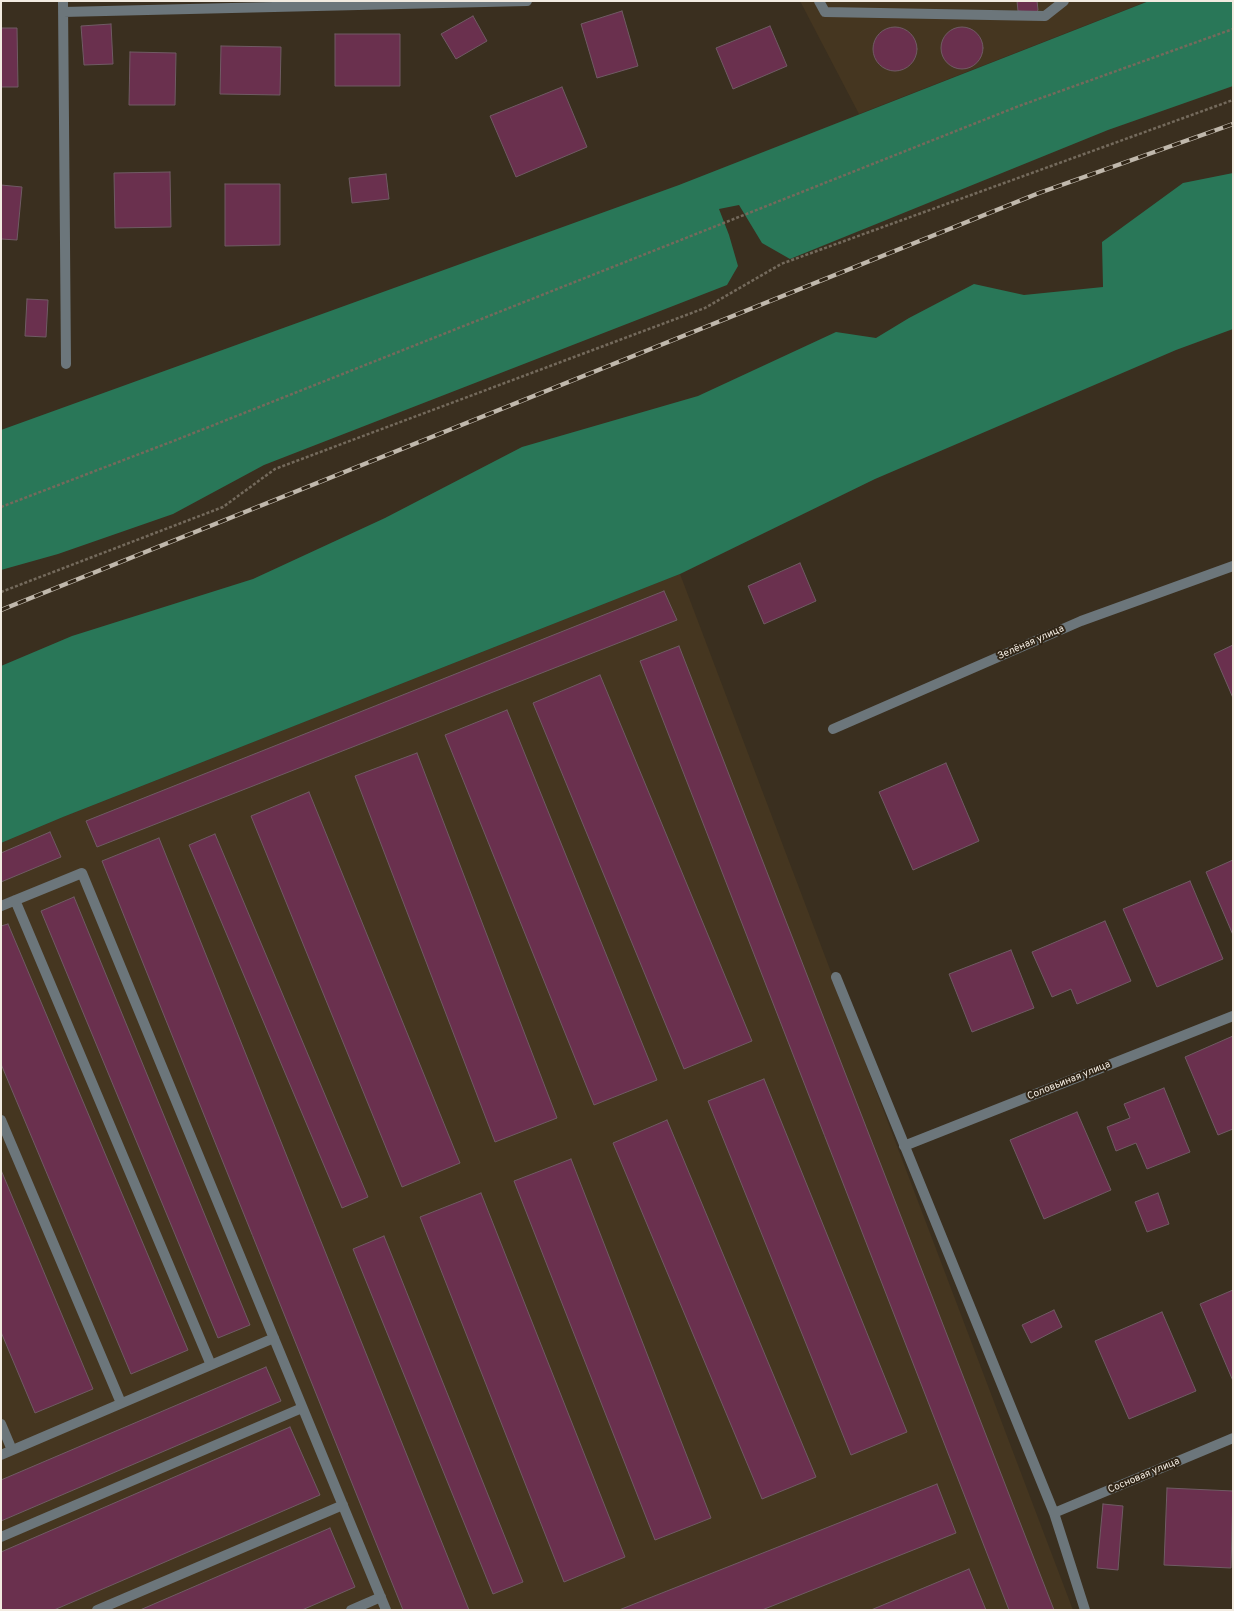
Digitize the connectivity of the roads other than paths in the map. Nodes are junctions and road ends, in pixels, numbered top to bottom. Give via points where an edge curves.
1 (63, 1) edge
2 (527, 1) edge
3 (819, 1) edge
4 (1064, 1) edge
5 (63, 12) junction
6 (66, 364) dead end
7 (1233, 566) edge
8 (833, 729) dead end
9 (16, 900) junction
10 (1, 906) edge
11 (836, 977) dead end
12 (1233, 1016) edge
13 (1, 1120) edge
14 (904, 1146) junction
15 (274, 1338) junction
16 (211, 1365) junction
17 (121, 1403) junction
18 (302, 1408) junction
19 (1, 1424) edge
20 (1233, 1438) edge
21 (12, 1450) junction
22 (1, 1454) edge
23 (343, 1505) junction
24 (1054, 1513) junction
25 (1, 1537) edge
26 (381, 1597) junction
27 (97, 1610) edge
28 (351, 1610) edge
29 (386, 1610) edge
30 (1085, 1610) edge

1 - 5 street
2 - 5 street
3 - 4 street via 825,12 1045,16
5 - 6 street
7 - 8 street, Зелёная улица via 1081,622
9 - 10 street
9 - 15 street via 82,873
9 - 16 street
11 - 14 street
12 - 14 street, Соловьиная улица
13 - 17 street
14 - 24 street
15 - 16 street
15 - 18 street
16 - 17 street
17 - 21 street
18 - 23 street
18 - 25 street
19 - 21 street
20 - 24 street, Сосновая улица
21 - 22 street
23 - 26 street
23 - 27 street
24 - 30 street
26 - 28 street
26 - 29 street

